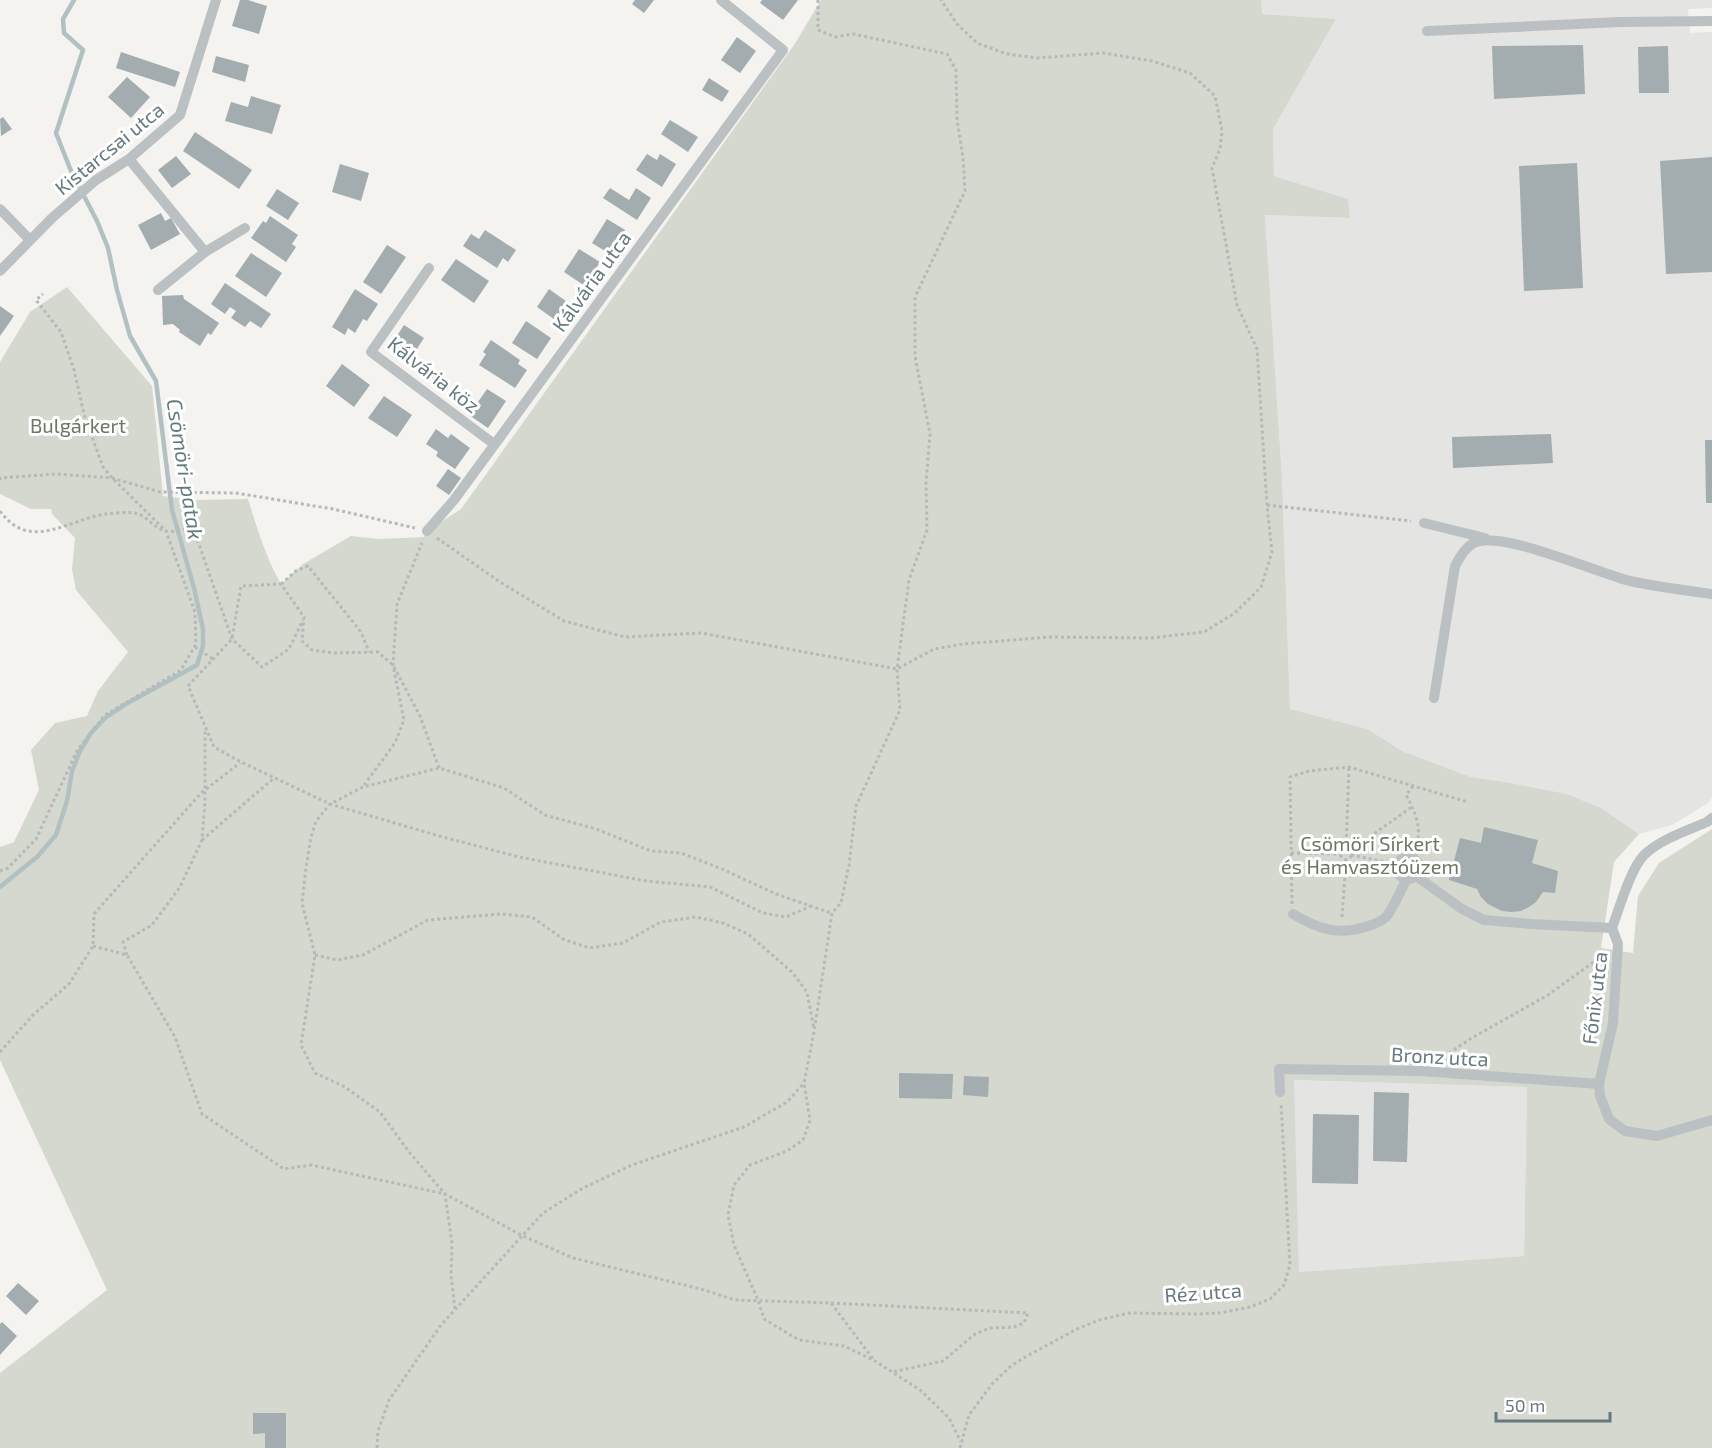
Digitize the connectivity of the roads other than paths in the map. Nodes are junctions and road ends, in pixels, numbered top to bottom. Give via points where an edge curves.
1 (216, 0) edge
2 (721, 0) edge
3 (1712, 21) edge
4 (1426, 31) dead end
5 (129, 159) junction
6 (0, 209) edge
7 (245, 228) dead end
8 (30, 240) junction
9 (205, 252) junction
10 (429, 268) dead end
11 (0, 271) edge
12 (158, 290) dead end
13 (494, 444) junction
14 (1424, 523) road end
15 (427, 531) road end
16 (1491, 540) junction
17 (1712, 594) edge
18 (1434, 698) dead end
19 (1712, 818) edge
20 (1411, 878) junction
21 (1293, 915) road end
22 (1612, 928) junction
23 (1599, 1084) junction
24 (1280, 1092) road end
25 (1712, 1120) edge

1 - 5 street, Kistarcsai utca via 180,115
2 - 13 street, Kálvária utca via 783,50
3 - 4 street
5 - 8 street, Kistarcsai utca via 96,180
5 - 9 street
6 - 8 street
7 - 9 street
8 - 11 street, Kistarcsai utca
9 - 12 street
10 - 13 street, Kálvária köz via 371,351
13 - 15 street, Kálvária utca
14 - 16 street
16 - 17 street via 1543,551 1632,581
16 - 18 street via 1475,542 1464,550 1455,566
19 - 22 street, Főnix utca via 1664,841 1643,856 1628,883
20 - 20 street via 1397,871 1401,859 1407,856 1419,862 1420,870
20 - 21 street via 1385,917 1373,925 1342,931 1319,928
20 - 22 street via 1484,920
22 - 23 street, Főnix utca via 1618,944 1612,1023
23 - 24 street, Bronz utca via 1421,1071 1279,1069
23 - 25 street, Főnix utca via 1609,1119 1624,1131 1657,1136

